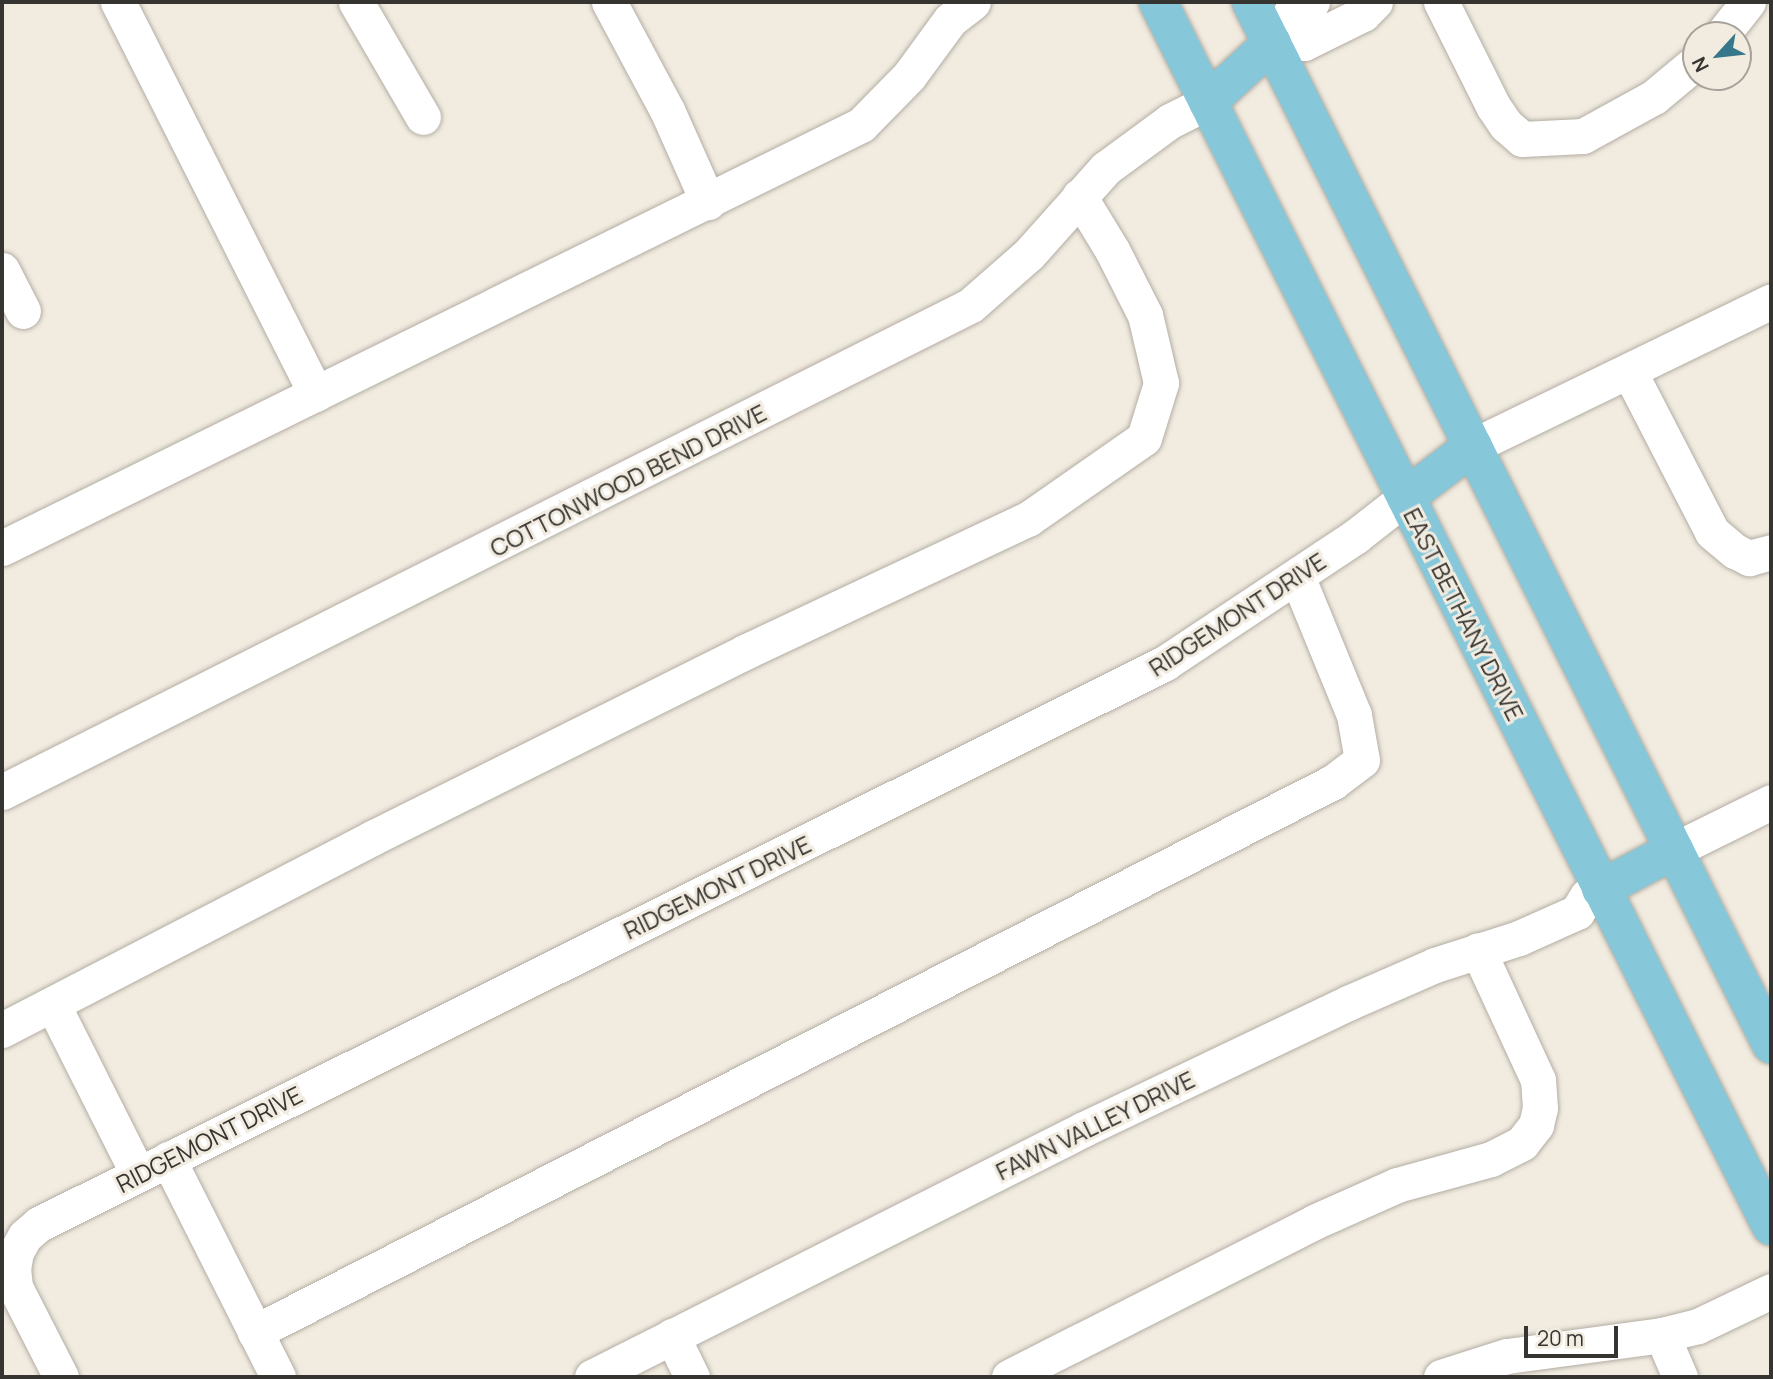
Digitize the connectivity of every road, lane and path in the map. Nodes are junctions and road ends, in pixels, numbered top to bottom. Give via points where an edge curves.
1 (118, 2) edge
2 (356, 2) edge
3 (609, 2) edge
4 (973, 2) edge
5 (1158, 2) edge
6 (1251, 2) edge
7 (1312, 2) edge
8 (1375, 2) edge
9 (1441, 2) edge
10 (1748, 2) edge
11 (1733, 21) edge
12 (1272, 43) junction
13 (1682, 74) edge
14 (1208, 103) junction
15 (423, 117) dead end
16 (1079, 196) junction
17 (708, 202) junction
18 (2, 270) edge
19 (1771, 301) edge
20 (23, 312) dead end
21 (1629, 371) junction
22 (316, 394) junction
23 (1473, 446) junction
24 (1406, 497) junction
25 (2, 548) edge
26 (1771, 552) edge
27 (1297, 576) junction
28 (4, 785) edge
29 (1771, 802) edge
30 (1674, 850) junction
31 (1601, 889) junction
32 (1478, 950) junction
33 (53, 1005) junction
34 (2, 1030) edge
35 (1771, 1044) edge
36 (153, 1167) junction
37 (1771, 1226) edge
38 (1771, 1291) edge
39 (256, 1332) junction
40 (1662, 1335) junction
41 (673, 1336) junction
42 (61, 1377) edge
43 (278, 1377) edge
44 (592, 1377) edge
45 (692, 1377) edge
46 (1009, 1377) edge
47 (1441, 1377) edge
48 (1680, 1377) edge

1 - 22 street
2 - 15 street
3 - 17 street via 667,110
4 - 17 street via 950,20 909,76 861,125
5 - 14 main road, EAST BETHANY DRIVE
6 - 12 main road
7 - 12 street via 1290,14
8 - 12 street via 1363,14 1304,43
9 - 13 street via 1493,106 1522,139 1583,135 1654,97
10 - 11 street
12 - 14 main road
12 - 23 main road
14 - 16 street, COTTONWOOD BEND DRIVE via 1141,141
14 - 24 main road, EAST BETHANY DRIVE
16 - 28 street, COTTONWOOD BEND DRIVE via 1029,254 971,305
16 - 33 street via 1145,315 1161,383 1144,439 1028,519 745,652 372,838
17 - 22 street
18 - 20 street
19 - 21 street
21 - 23 street
21 - 26 street via 1712,532 1749,558
22 - 25 street
23 - 24 main road
23 - 30 main road
24 - 27 street, RIDGEMONT DRIVE
24 - 31 main road, EAST BETHANY DRIVE
27 - 36 street, RIDGEMONT DRIVE via 1165,663
27 - 39 street via 1354,715 1362,760 1333,782
29 - 30 street
30 - 31 main road
30 - 35 main road
31 - 32 street, FAWN VALLEY DRIVE via 1587,896 1577,912
31 - 37 main road, EAST BETHANY DRIVE
32 - 41 street, FAWN VALLEY DRIVE via 1348,1003 1097,1122
32 - 46 street via 1538,1080 1536,1125 1522,1143 1491,1159 1397,1185 1314,1222
33 - 34 street
33 - 36 street
36 - 39 street
36 - 42 street, RIDGEMONT DRIVE via 38,1224 16,1252 15,1287
38 - 40 street via 1698,1326
39 - 43 street
40 - 47 street via 1532,1352
40 - 48 street
41 - 44 street, FAWN VALLEY DRIVE
41 - 45 street

